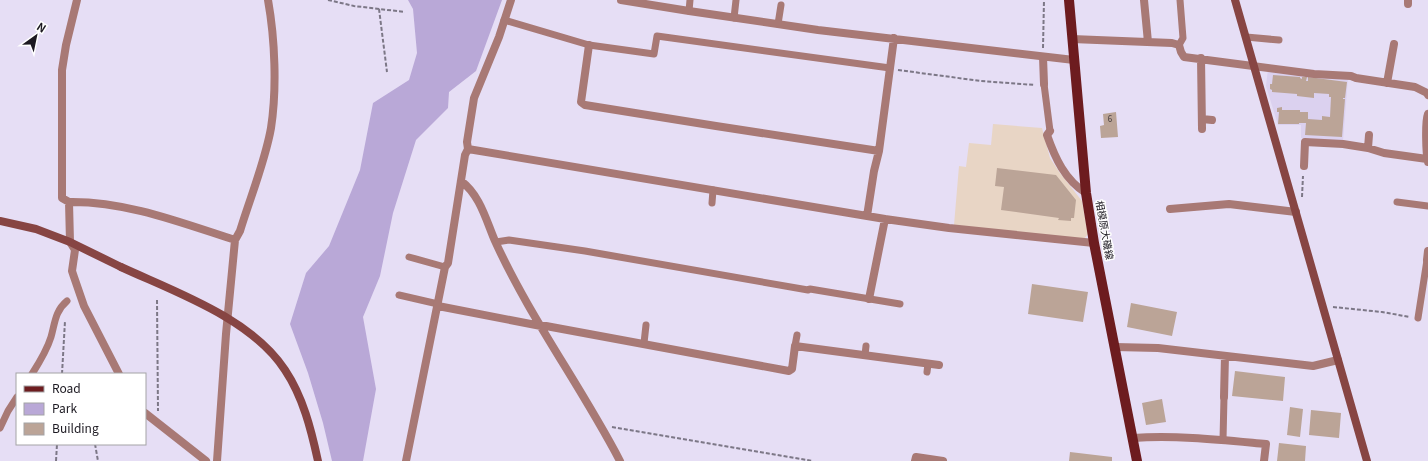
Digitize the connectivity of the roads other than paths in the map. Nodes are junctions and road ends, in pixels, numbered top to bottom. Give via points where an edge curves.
1 (77, 0) edge
2 (268, 0) edge
3 (511, 0) edge
4 (621, 0) edge
5 (690, 0) edge
6 (736, 0) edge
7 (1069, 0) edge
8 (1144, 0) edge
9 (1180, 0) edge
10 (1235, 0) edge
11 (781, 5) dead end
12 (689, 11) junction
13 (734, 18) junction
14 (504, 20) junction
15 (778, 24) junction
16 (1246, 37) junction
17 (894, 38) junction
18 (1072, 39) junction
19 (1279, 40) dead end
20 (1148, 42) junction
21 (1394, 44) dead end
22 (589, 45) junction
23 (1179, 45) junction
24 (1043, 57) junction
25 (1201, 58) junction
26 (1074, 60) junction
27 (1254, 66) junction
28 (890, 68) junction
29 (1388, 83) junction
30 (1044, 84) joint
31 (1428, 95) edge
32 (1428, 114) edge
33 (1202, 119) junction
34 (1212, 120) dead end
35 (1202, 129) dead end
36 (1050, 130) joint
37 (1368, 135) dead end
38 (1368, 148) junction
39 (468, 149) junction
40 (879, 151) junction
41 (1428, 160) edge
42 (1304, 166) road end
43 (461, 181) junction
44 (713, 190) junction
45 (1086, 193) junction
46 (69, 202) junction
47 (1397, 202) dead end
48 (712, 203) dead end
49 (1428, 206) edge
50 (1170, 209) dead end
51 (1295, 209) junction
52 (868, 216) junction
53 (885, 219) junction
54 (0, 221) edge
55 (236, 240) junction
56 (70, 242) junction
57 (496, 242) junction
58 (1094, 243) junction
59 (1428, 256) edge
60 (409, 257) dead end
61 (445, 267) junction
62 (402, 294) dead end
63 (869, 299) junction
64 (67, 301) dead end
65 (900, 304) dead end
66 (438, 305) junction
67 (1418, 318) road end
68 (541, 326) junction
69 (646, 326) dead end
70 (797, 335) dead end
71 (644, 343) junction
72 (795, 346) junction
73 (866, 346) dead end
74 (1115, 347) junction
75 (865, 355) junction
76 (1225, 356) junction
77 (1338, 360) junction
78 (939, 365) dead end
79 (33, 373) edge
80 (118, 373) edge
81 (1224, 397) joint
82 (16, 399) edge
83 (146, 415) edge
84 (0, 428) edge
85 (1133, 438) junction
86 (1223, 440) junction
87 (206, 461) edge
88 (217, 461) edge
89 (318, 461) edge
90 (406, 461) edge
91 (620, 461) edge
92 (915, 461) edge
93 (943, 461) edge
94 (1137, 461) edge
95 (1264, 461) edge
96 (1367, 461) edge

1 - 46 street via 62,70 62,198
2 - 55 street via 273,40 274,104 271,128
3 - 14 street
4 - 12 street
5 - 12 lane
6 - 13 lane
7 - 18 main road, 相模原大磯線
8 - 20 street
9 - 23 lane via 1183,38
10 - 16 street
11 - 15 lane
12 - 13 street
13 - 15 street
14 - 22 lane
14 - 39 street via 474,98
15 - 17 street
16 - 19 lane
16 - 27 street
17 - 24 street
17 - 28 street
18 - 20 street
18 - 26 main road, 相模原大磯線
20 - 23 street
21 - 29 street
22 - 28 lane via 654,54 657,36
22 - 40 street via 581,102 585,105
23 - 25 street via 1184,57
24 - 26 street
24 - 30 street
25 - 27 street
25 - 33 street
26 - 45 main road, 相模原大磯線
27 - 29 street via 1351,76
27 - 51 street
28 - 40 street
29 - 31 street via 1415,87
30 - 36 lane
32 - 41 street
33 - 34 street
33 - 35 street
36 - 45 street via 1047,135 1054,156 1065,173
37 - 38 street
38 - 41 street
38 - 42 street via 1305,142
39 - 43 street
39 - 44 street
40 - 52 street
43 - 57 street via 476,195
43 - 61 street via 448,263
44 - 48 lane
44 - 52 street
45 - 58 main road, 相模原大磯線
46 - 55 street via 127,208
46 - 56 street
47 - 49 lane
50 - 51 street via 1229,204
51 - 77 street
52 - 53 street
53 - 58 street
53 - 63 street
54 - 56 street via 36,229
55 - 88 street
56 - 80 street via 75,250 72,271 84,306
56 - 89 street, bridge via 218,312 242,327 267,348 298,392 311,429
57 - 63 lane via 509,240 585,251
57 - 68 street
58 - 74 main road, 相模原大磯線
59 - 67 lane
60 - 61 lane
61 - 66 street
62 - 66 lane
63 - 65 lane
64 - 79 lane via 60,306 51,337
66 - 68 street
66 - 90 street
68 - 71 street
68 - 91 street
69 - 71 lane
70 - 72 lane
71 - 72 street via 789,371 792,369
72 - 75 street
73 - 75 lane
74 - 76 street via 1158,348
74 - 85 main road, 相模原大磯線
75 - 78 street via 927,368
76 - 77 street via 1312,366
76 - 81 street
77 - 96 street
81 - 86 lane
82 - 84 lane
83 - 87 street
85 - 86 street
85 - 94 main road, 相模原大磯線
86 - 95 street via 1266,444
92 - 93 street via 916,457

